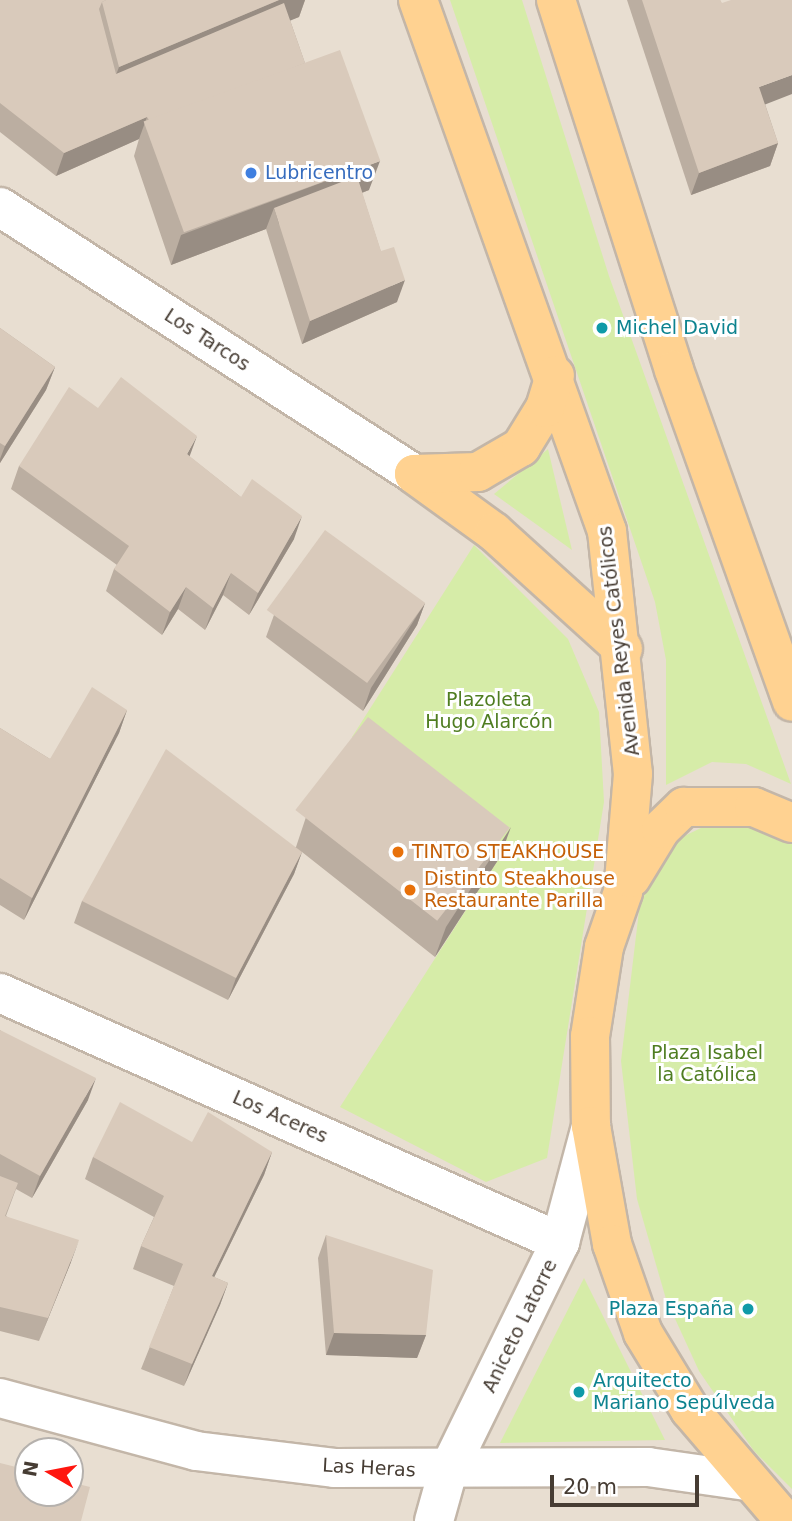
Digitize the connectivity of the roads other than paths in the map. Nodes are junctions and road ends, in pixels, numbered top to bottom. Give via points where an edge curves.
1 (418, 0) edge
2 (556, 0) edge
3 (0, 207) edge
4 (555, 375) junction
5 (414, 474) junction
6 (623, 649) junction
7 (791, 695) edge
8 (792, 823) edge
9 (623, 892) junction
10 (0, 993) edge
11 (591, 1126) junction
12 (560, 1242) junction
13 (0, 1398) edge
14 (448, 1471) junction
15 (746, 1481) junction
16 (434, 1521) edge
17 (785, 1521) edge

1 - 4 main road, Avenida Reyes Católicos
2 - 7 main road via 674,370
3 - 5 street, Los Tarcos
4 - 5 main road via 545,408 521,447 478,472
4 - 6 main road, Avenida Reyes Católicos via 604,518
5 - 6 main road via 494,532
6 - 9 main road, Avenida Reyes Católicos via 633,774
8 - 9 main road via 754,807 684,807 660,829
9 - 11 main road, Avenida Reyes Católicos via 604,947 590,1036
10 - 12 street, Los Aceres
11 - 12 street, Aniceto Latorre
11 - 15 main road, Avenida Reyes Católicos via 612,1244 643,1333
12 - 14 street, Aniceto Latorre
13 - 14 street, Las Heras via 196,1451 334,1468
14 - 15 street, Las Heras via 648,1467
14 - 16 street, Aniceto Latorre
15 - 17 main road, Avenida Reyes Católicos

